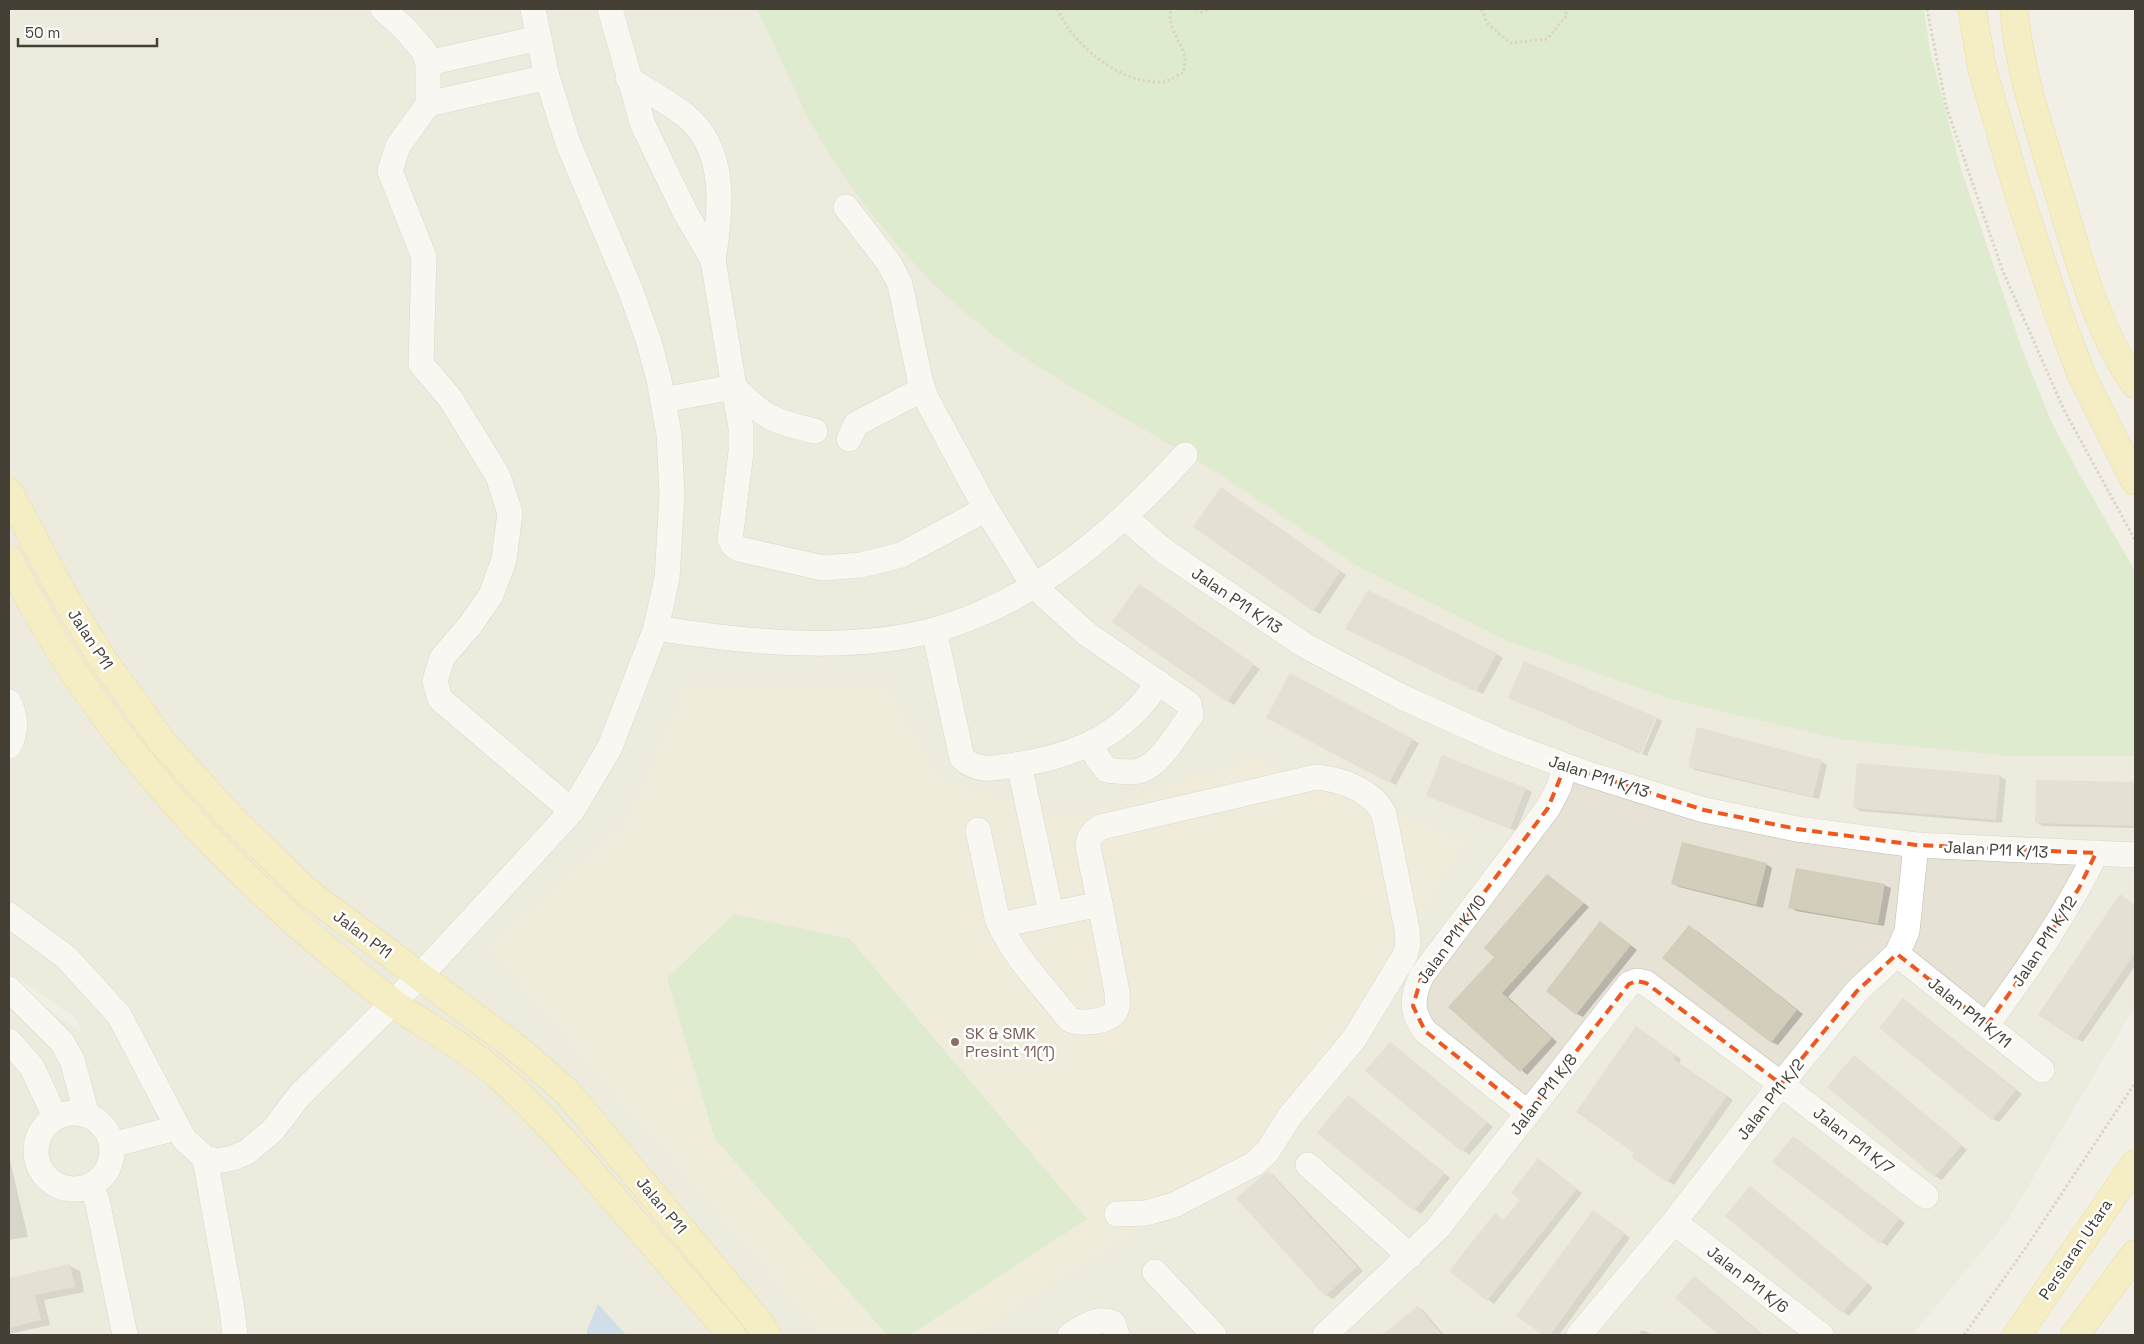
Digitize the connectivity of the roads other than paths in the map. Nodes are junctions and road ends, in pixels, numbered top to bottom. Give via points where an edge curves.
1 (383, 9) edge
2 (533, 9) edge
3 (610, 9) edge
4 (1972, 9) edge
5 (2014, 9) edge
6 (539, 38) junction
7 (428, 63) junction
8 (547, 77) junction
9 (628, 78) junction
10 (428, 104) junction
11 (846, 207) dead end
12 (713, 260) junction
13 (2135, 384) edge
14 (734, 387) junction
15 (923, 389) junction
16 (663, 400) junction
17 (815, 431) dead end
18 (849, 439) dead end
19 (1185, 455) dead end
20 (2135, 481) edge
21 (9, 492) edge
22 (986, 510) junction
23 (1125, 517) junction
24 (9, 558) edge
25 (1034, 586) junction
26 (656, 628) junction
27 (934, 630) junction
28 (1158, 682) junction
29 (9, 702) edge
30 (1091, 744) junction
31 (9, 746) edge
32 (1018, 764) junction
33 (1565, 766) junction
34 (572, 811) junction
35 (978, 830) dead end
36 (1916, 845) junction
37 (2096, 853) junction
38 (2135, 855) edge
39 (1100, 904) junction
40 (1050, 913) junction
41 (9, 915) edge
42 (1000, 925) junction
43 (1897, 954) junction
44 (420, 976) junction
45 (9, 989) edge
46 (393, 1002) junction
47 (1987, 1025) junction
48 (9, 1041) edge
49 (62, 1042) junction
50 (32, 1067) junction
51 (2042, 1070) dead end
52 (1782, 1084) junction
53 (1528, 1113) junction
54 (87, 1114) junction
55 (54, 1117) junction
56 (176, 1128) junction
57 (112, 1145) junction
58 (2135, 1150) edge
59 (205, 1158) junction
60 (2135, 1164) edge
61 (1308, 1165) dead end
62 (90, 1186) junction
63 (2111, 1195) junction
64 (1926, 1196) dead end
65 (1117, 1214) dead end
66 (1674, 1222) junction
67 (2135, 1254) edge
68 (1410, 1256) junction
69 (1155, 1272) dead end
70 (1111, 1327) edge
71 (125, 1335) edge
72 (235, 1335) edge
73 (732, 1335) edge
74 (767, 1335) edge
75 (1070, 1335) edge
76 (1214, 1335) edge
77 (1325, 1335) edge
78 (1579, 1335) edge
79 (1821, 1335) edge
80 (2017, 1335) edge
81 (2075, 1335) edge

1 - 7 street via 424,51
2 - 6 street
3 - 9 street
4 - 20 main road via 1982,68 2018,192 2060,318 2082,376
5 - 13 main road via 2018,50 2027,88 2086,282
6 - 7 street
6 - 8 street
7 - 10 street
8 - 10 street
8 - 16 street via 568,143 630,289 649,342
9 - 12 street via 643,125 685,212
9 - 12 street via 686,116 704,135 718,180 718,231
10 - 34 street via 398,146 390,171 424,257 421,364 450,398 498,476 510,513 504,560 491,595 442,658 435,681 440,699
11 - 15 street via 890,264 900,284
12 - 14 street
14 - 16 street
14 - 17 street via 757,410 784,424
14 - 22 street via 741,428 741,452 730,539 739,549 823,568 861,564 901,555
15 - 18 street via 856,424
15 - 22 street
16 - 26 street via 669,434 672,495 667,578
19 - 23 street
21 - 44 main road, Jalan P11 via 91,641 163,743 232,819 307,892
22 - 25 street
23 - 25 street via 1071,562
23 - 33 street, Jalan P11 K/13 via 1164,550 1304,645 1404,698 1504,743
24 - 46 main road, Jalan P11 via 32,607 132,753 284,912
25 - 27 street via 980,613
25 - 28 street via 1087,634
26 - 27 street via 724,639 814,644 879,639
26 - 34 street via 610,747
27 - 32 street via 962,758 970,766 982,770
28 - 30 street via 1147,701 1128,720
28 - 30 street via 1189,704 1191,709 1162,754 1142,770 1107,770
29 - 31 street via 15,716 14,737
30 - 32 street via 1052,759
32 - 40 street
33 - 36 street, Jalan P11 K/13 via 1704,810 1797,829
33 - 53 street, Jalan P11 K/10 via 1548,808 1422,975 1415,990 1413,1006 1425,1031
34 - 44 street
35 - 42 street
36 - 37 street, Jalan P11 K/13
36 - 43 street, Jalan P11 K/2 via 1907,931
37 - 38 street, Jalan P11 K/13
37 - 47 street, Jalan P11 K/12 via 2079,888
39 - 40 street
39 - 42 street via 1118,1004 1111,1016 1086,1023 1069,1019 1012,947
39 - 65 street via 1088,839 1101,827 1325,778 1340,782 1379,803 1384,814 1408,944 1405,955 1354,1039 1290,1116 1267,1152 1231,1178 1174,1205 1146,1213
40 - 42 street
41 - 56 street via 66,957 119,1015
43 - 47 street, Jalan P11 K/11
43 - 52 street, Jalan P11 K/2 via 1857,991
44 - 46 street
44 - 74 main road, Jalan P11 via 519,1050 567,1092
45 - 49 street
46 - 59 street via 299,1096 261,1142 233,1158
46 - 73 main road, Jalan P11 via 497,1074 552,1127
47 - 51 street, Jalan P11 K/11
48 - 50 street
49 - 50 street
49 - 54 street via 72,1060
50 - 55 street
52 - 53 street, Jalan P11 K/8 via 1646,982 1637,981 1629,984
52 - 64 street, Jalan P11 K/7
52 - 66 street, Jalan P11 K/2
53 - 68 street, Jalan P11 K/8 via 1438,1228
54 - 55 street via 76,1112
54 - 57 street via 104,1126
55 - 62 street via 44,1125 38,1137 35,1149 39,1168 52,1183 64,1188
56 - 57 street
56 - 59 street
57 - 62 street via 108,1169
58 - 63 main road
59 - 72 street
60 - 63 main road, Persiaran Utara
61 - 68 street
62 - 71 street via 97,1200
63 - 80 main road, Persiaran Utara
66 - 78 street, Jalan P11 K/2
66 - 79 street, Jalan P11 K/6
67 - 81 main road
68 - 77 street, Jalan P11 K/8
69 - 76 street
70 - 75 street via 1095,1321

